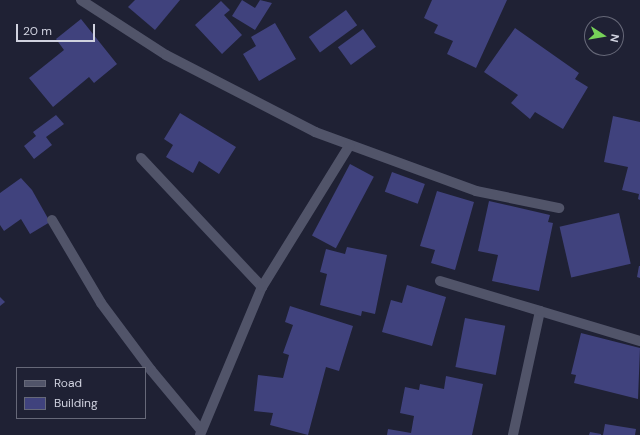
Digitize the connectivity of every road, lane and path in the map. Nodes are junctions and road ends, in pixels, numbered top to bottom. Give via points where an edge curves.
1 (81, 0) edge
2 (349, 146) junction
3 (141, 158) dead end
4 (559, 208) dead end
5 (52, 220) dead end
6 (440, 280) dead end
7 (262, 287) junction
8 (540, 311) junction
9 (640, 341) edge
10 (201, 432) edge
11 (513, 435) edge

1 - 2 street via 166,55 315,132
2 - 4 street via 476,191
2 - 7 street
3 - 7 street
5 - 10 street via 101,304
6 - 8 street
7 - 10 street
8 - 9 street
8 - 11 street

